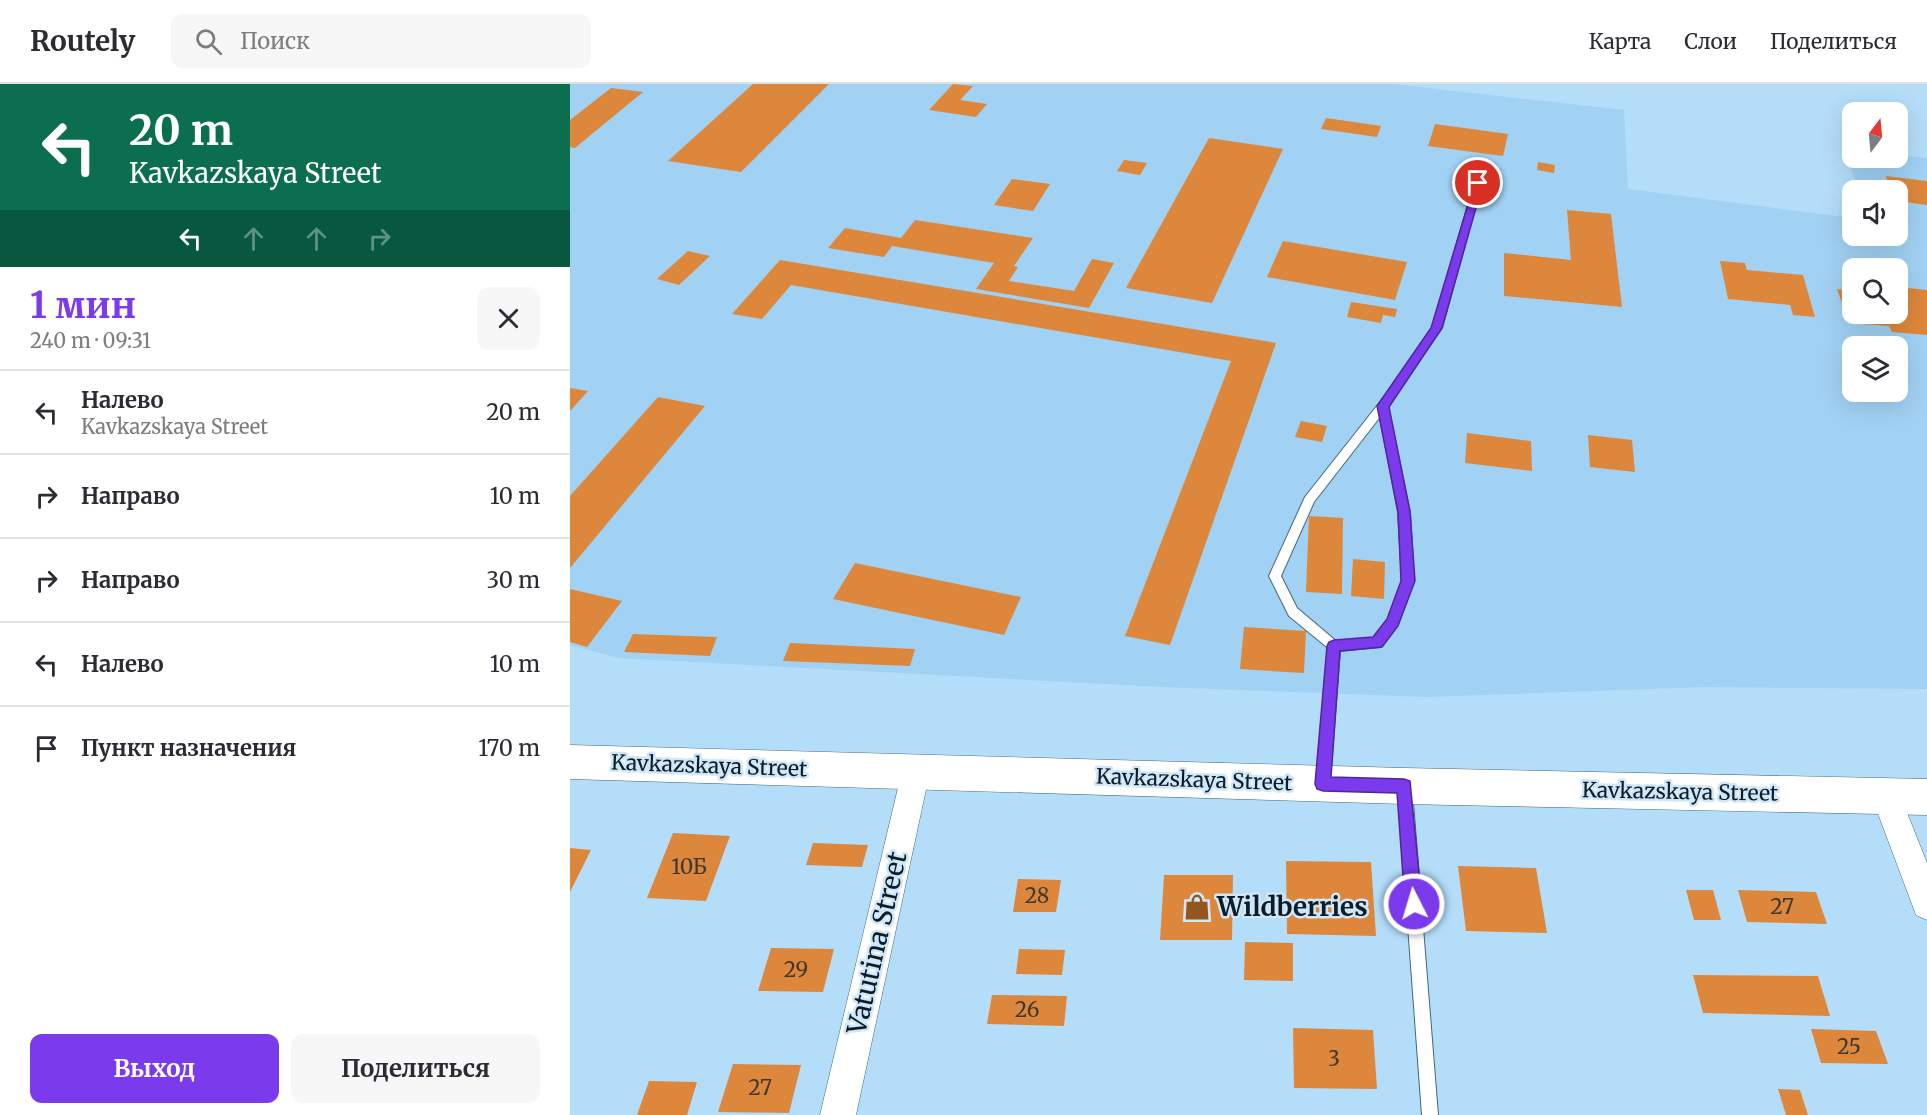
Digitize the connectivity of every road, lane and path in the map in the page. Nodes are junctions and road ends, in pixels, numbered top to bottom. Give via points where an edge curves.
1 (1478, 183) dead end
2 (1383, 406) junction
3 (1334, 646) junction
4 (570, 762) edge
5 (916, 771) junction
6 (1323, 784) junction
7 (1404, 786) junction
8 (1886, 795) junction
9 (1927, 797) edge
10 (1927, 904) edge
11 (838, 1115) edge
12 (1430, 1115) edge

1 - 2 lane via 1437,328
2 - 3 lane via 1404,512 1408,581 1393,622 1377,643
2 - 3 lane via 1309,500 1275,576 1293,612
3 - 6 lane
4 - 5 main road, Kavkazskaya Street
5 - 6 main road, Kavkazskaya Street
5 - 11 street, Vatutina Street
6 - 7 main road, Kavkazskaya Street
7 - 8 main road, Kavkazskaya Street
7 - 12 lane
8 - 9 main road, Kavkazskaya Street
8 - 10 street

